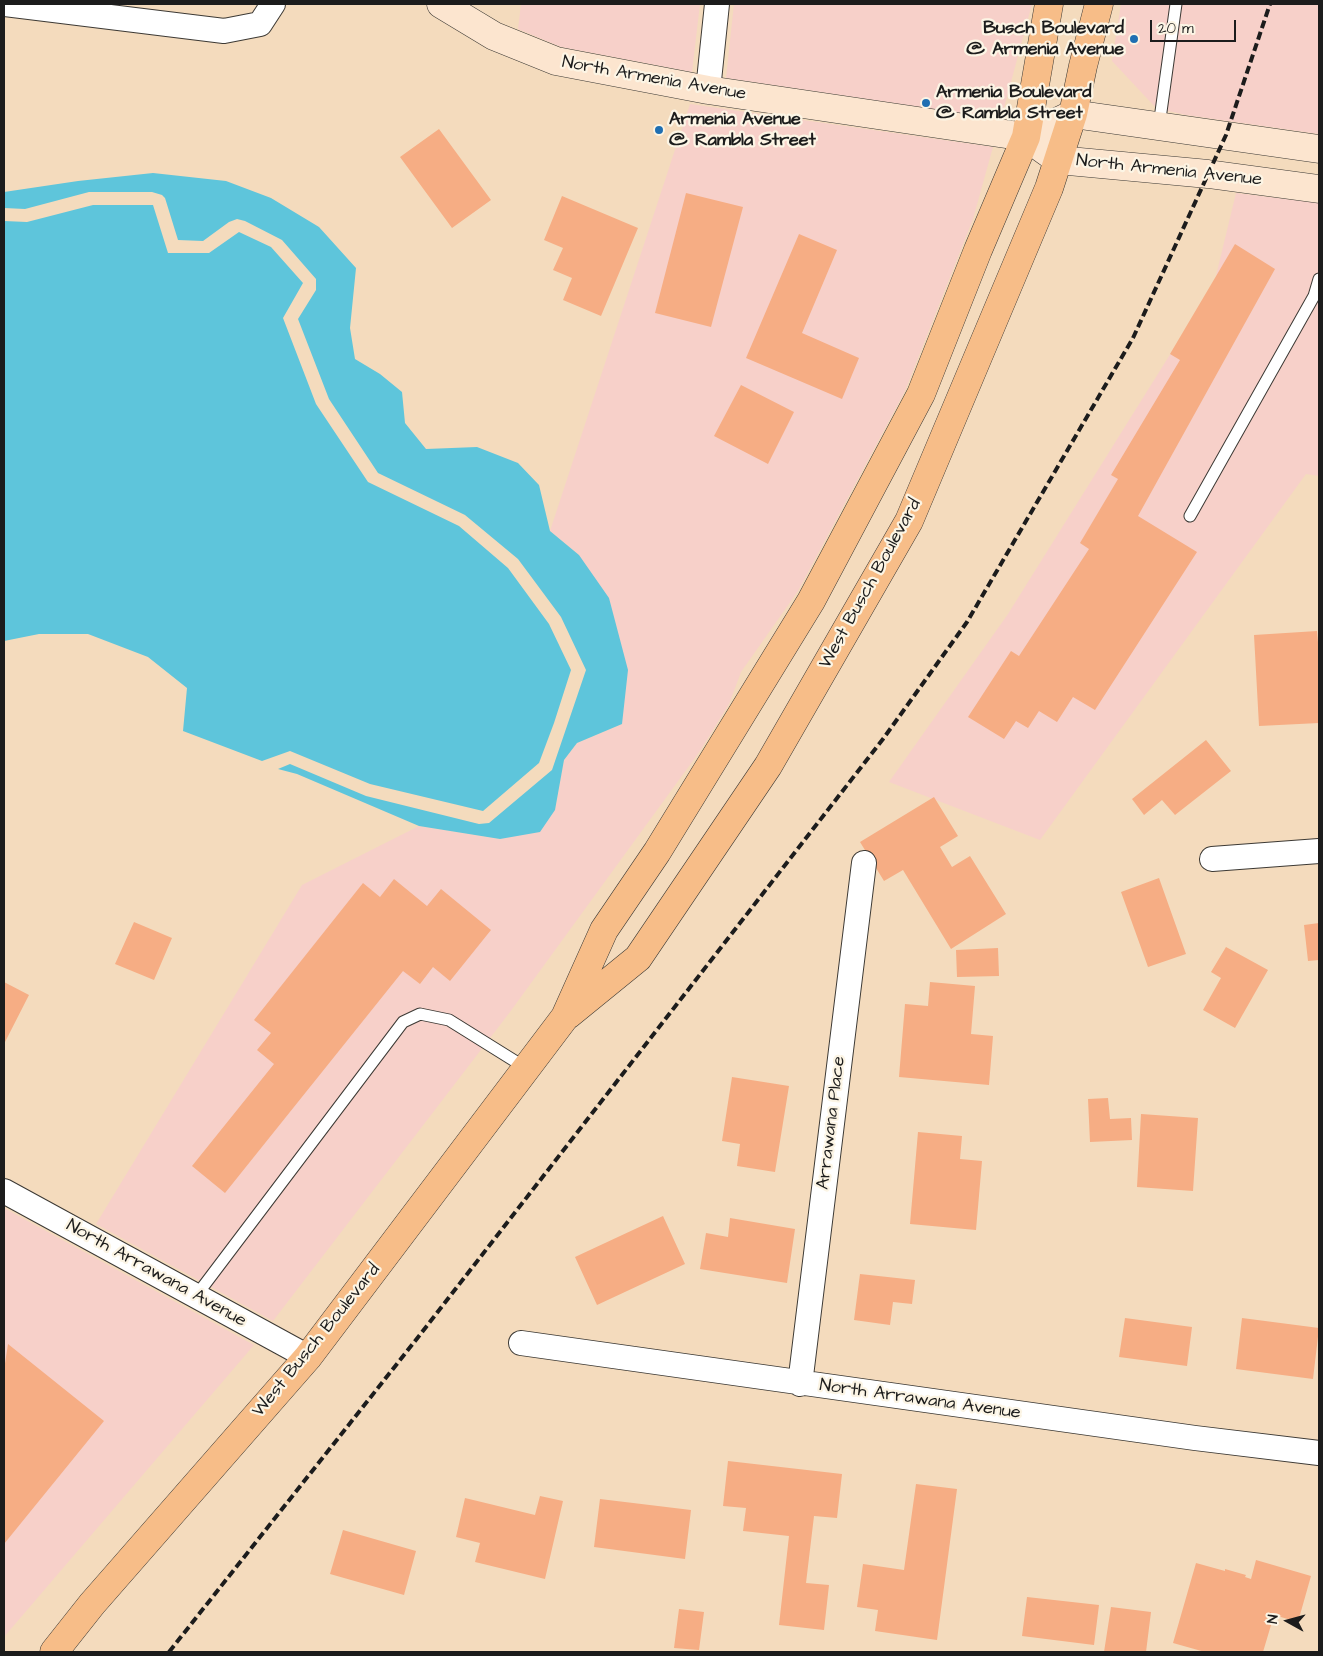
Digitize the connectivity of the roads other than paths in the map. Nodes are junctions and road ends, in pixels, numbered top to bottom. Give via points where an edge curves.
1 (5, 4) edge
2 (273, 4) edge
3 (441, 4) edge
4 (717, 4) edge
5 (1049, 4) edge
6 (1099, 4) edge
7 (1176, 4) edge
8 (97, 10) edge
9 (708, 90) junction
10 (1073, 114) junction
11 (1159, 126) junction
12 (1026, 137) junction
13 (1319, 149) edge
14 (1058, 160) junction
15 (1319, 189) edge
16 (1319, 279) edge
17 (1190, 516) dead end
18 (1319, 850) edge
19 (1212, 859) dead end
20 (864, 863) dead end
21 (565, 1018) junction
22 (526, 1068) junction
23 (4, 1190) edge
24 (196, 1296) junction
25 (521, 1343) dead end
26 (308, 1357) junction
27 (800, 1384) junction
28 (1319, 1453) edge
29 (54, 1652) edge

1 - 8 street
2 - 8 street via 260,24 224,32
3 - 9 main road, North Armenia Avenue via 494,36 556,61
4 - 9 street
5 - 12 main road, West Busch Boulevard
6 - 10 main road, West Busch Boulevard
7 - 11 lane
9 - 12 main road, North Armenia Avenue
10 - 11 main road
10 - 12 main road
10 - 14 main road, West Busch Boulevard
11 - 13 main road
12 - 14 main road, North Armenia Avenue
12 - 21 main road, West Busch Boulevard via 922,394 811,601 657,852 604,930
14 - 15 main road, North Armenia Avenue via 1208,174
14 - 21 main road, West Busch Boulevard via 1022,254 909,521 818,680 768,766 638,958
16 - 17 lane via 1314,296
18 - 19 street
20 - 27 street, Arrawana Place
21 - 22 main road, West Busch Boulevard
22 - 24 lane via 449,1020 420,1014 404,1022
22 - 26 main road, West Busch Boulevard
23 - 24 street, North Arrawana Avenue
24 - 26 street, North Arrawana Avenue
25 - 27 street, North Arrawana Avenue
26 - 29 main road, West Busch Boulevard via 92,1604
27 - 28 street, North Arrawana Avenue

